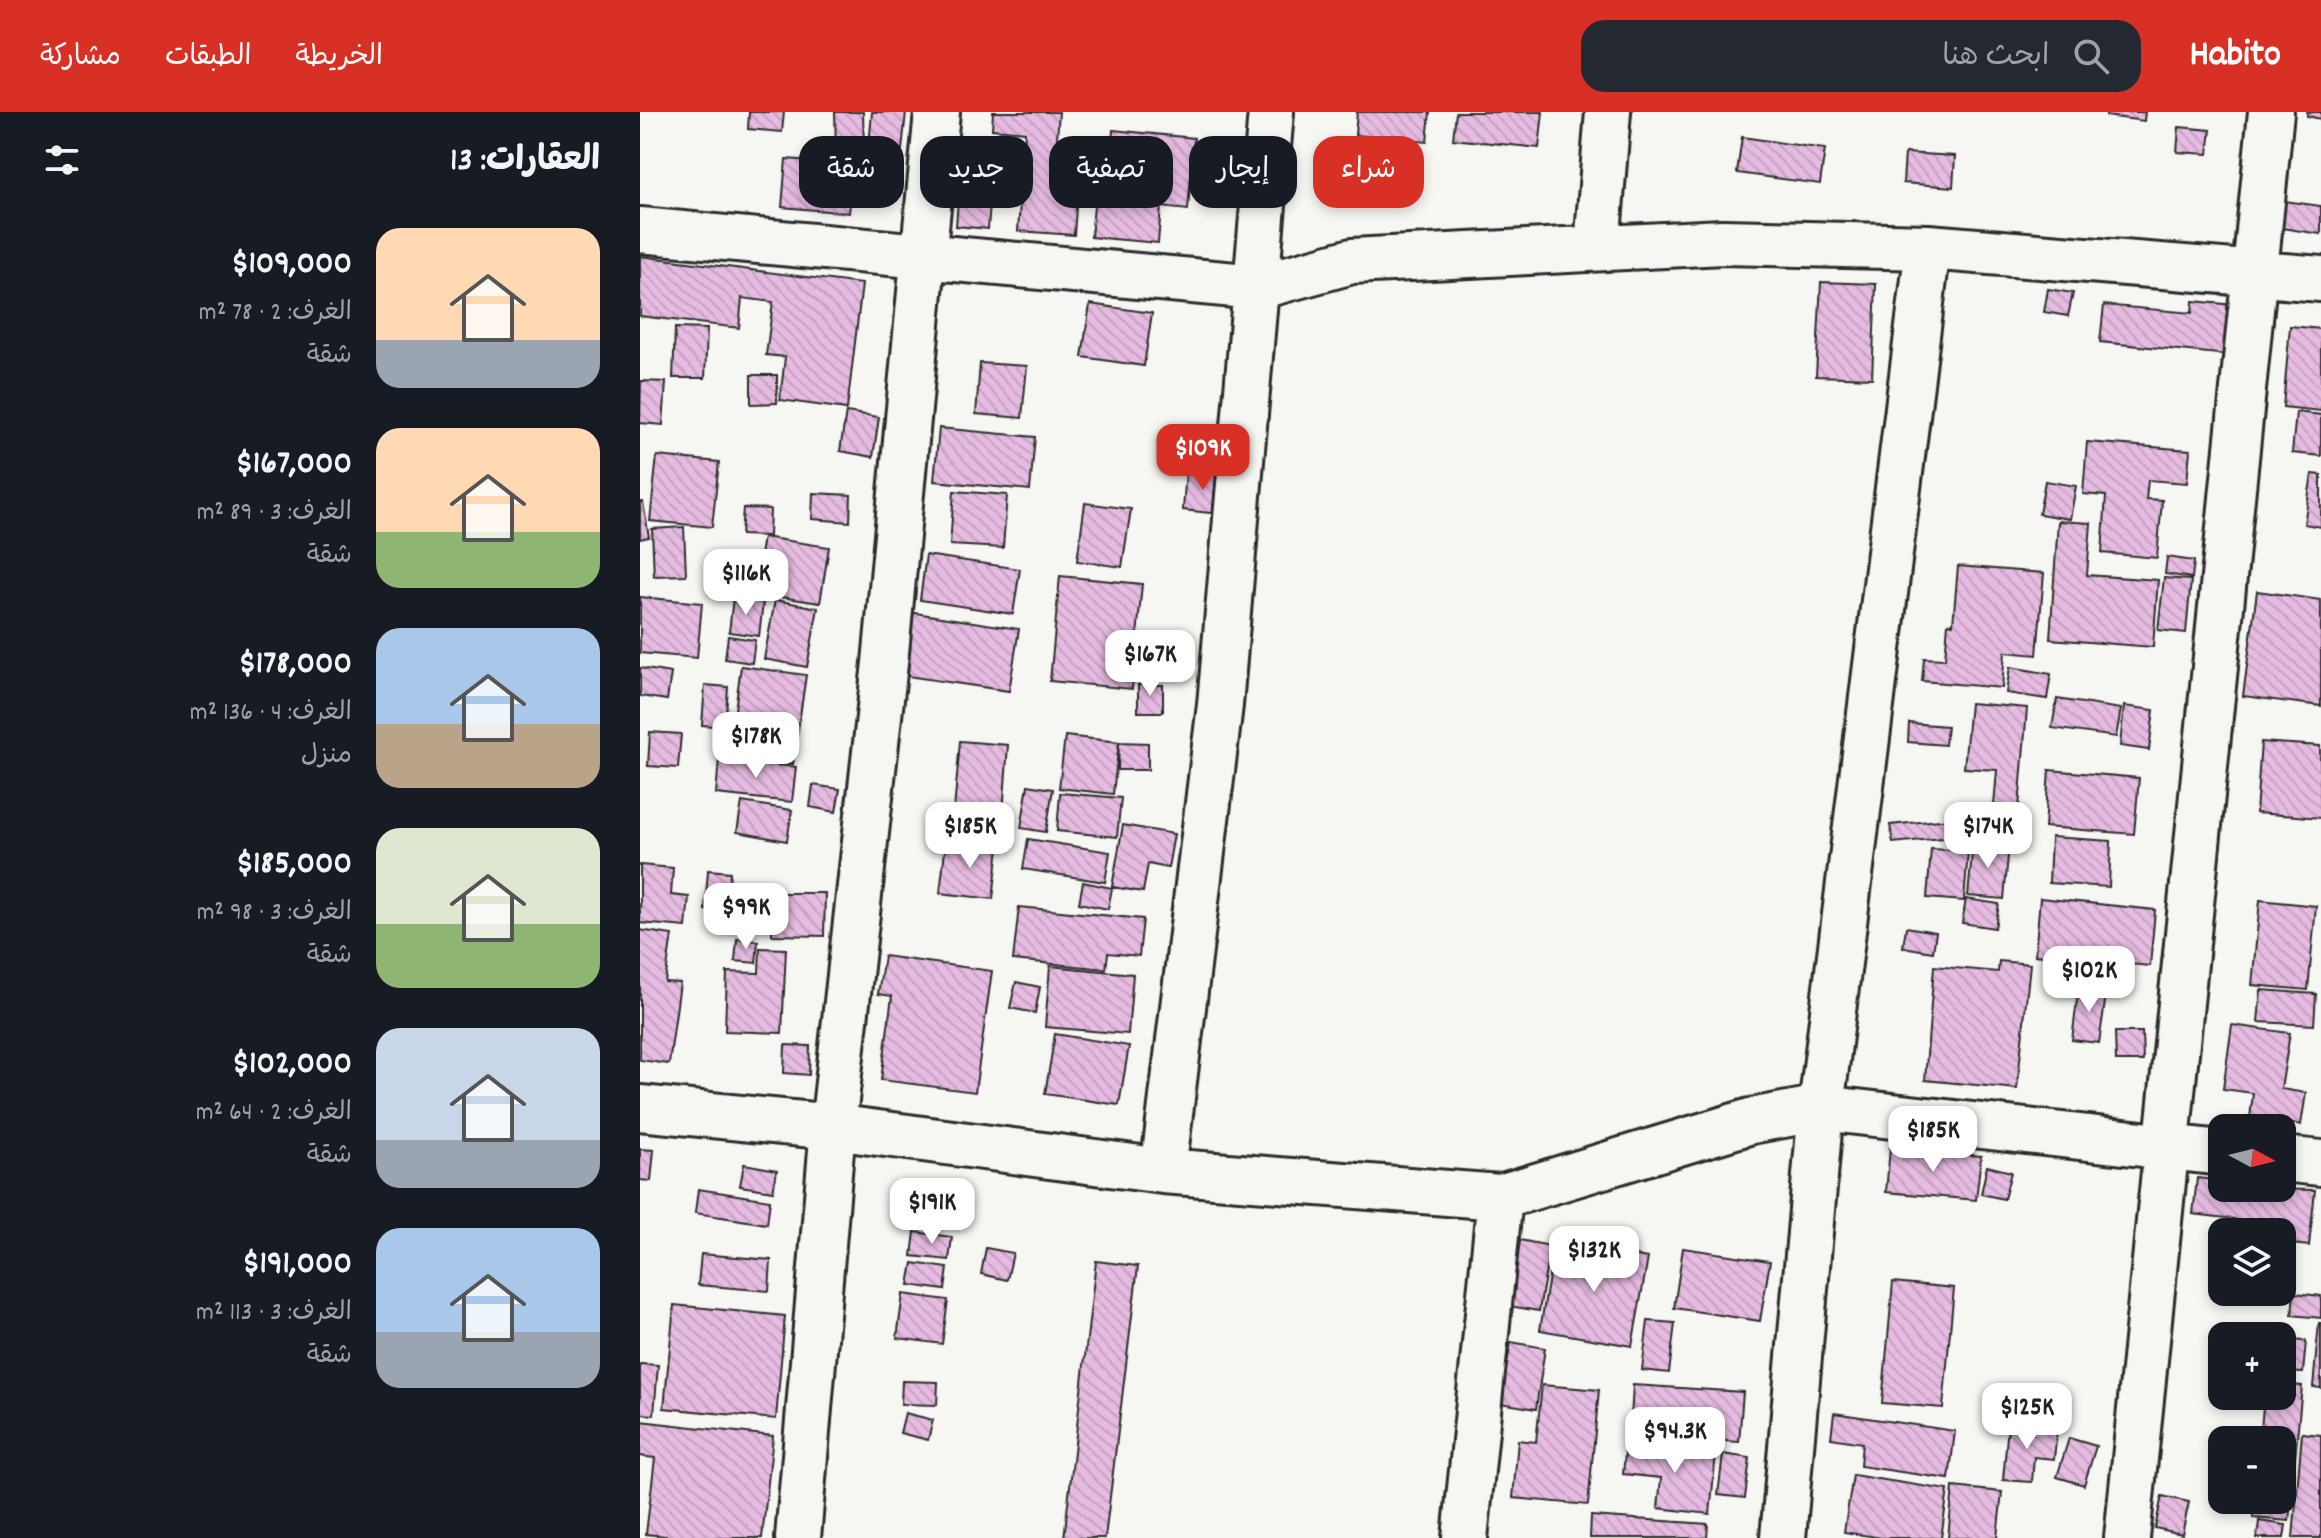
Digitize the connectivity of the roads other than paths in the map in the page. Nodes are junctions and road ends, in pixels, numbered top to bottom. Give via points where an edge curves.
1 (937, 112) edge
2 (1271, 112) edge
3 (1608, 112) edge
4 (2271, 112) edge
5 (640, 230) edge
6 (1597, 247) junction
7 (1928, 247) junction
8 (921, 258) junction
9 (2254, 273) junction
10 (2321, 279) edge
11 (1257, 287) junction
12 (640, 1108) edge
13 (1821, 1108) junction
14 (833, 1127) junction
15 (2165, 1147) junction
16 (2208, 1152) edge
17 (2296, 1160) edge
18 (2321, 1163) edge
19 (1163, 1171) junction
20 (1500, 1197) junction
21 (798, 1538) edge
22 (1465, 1538) edge
23 (1783, 1538) edge
24 (2127, 1538) edge

1 - 8 street
2 - 11 street
3 - 6 street
4 - 9 street
5 - 8 street
6 - 7 street via 1723,242
6 - 11 street via 1352,261
7 - 9 street
7 - 13 street
8 - 11 street
8 - 14 street via 885,663
9 - 10 street
9 - 15 street
11 - 19 street via 1220,705
12 - 14 street
13 - 15 street
13 - 20 street via 1751,1121
13 - 23 street
14 - 19 street
14 - 21 street
15 - 16 street
15 - 24 street
17 - 18 street
19 - 20 street
20 - 22 street

